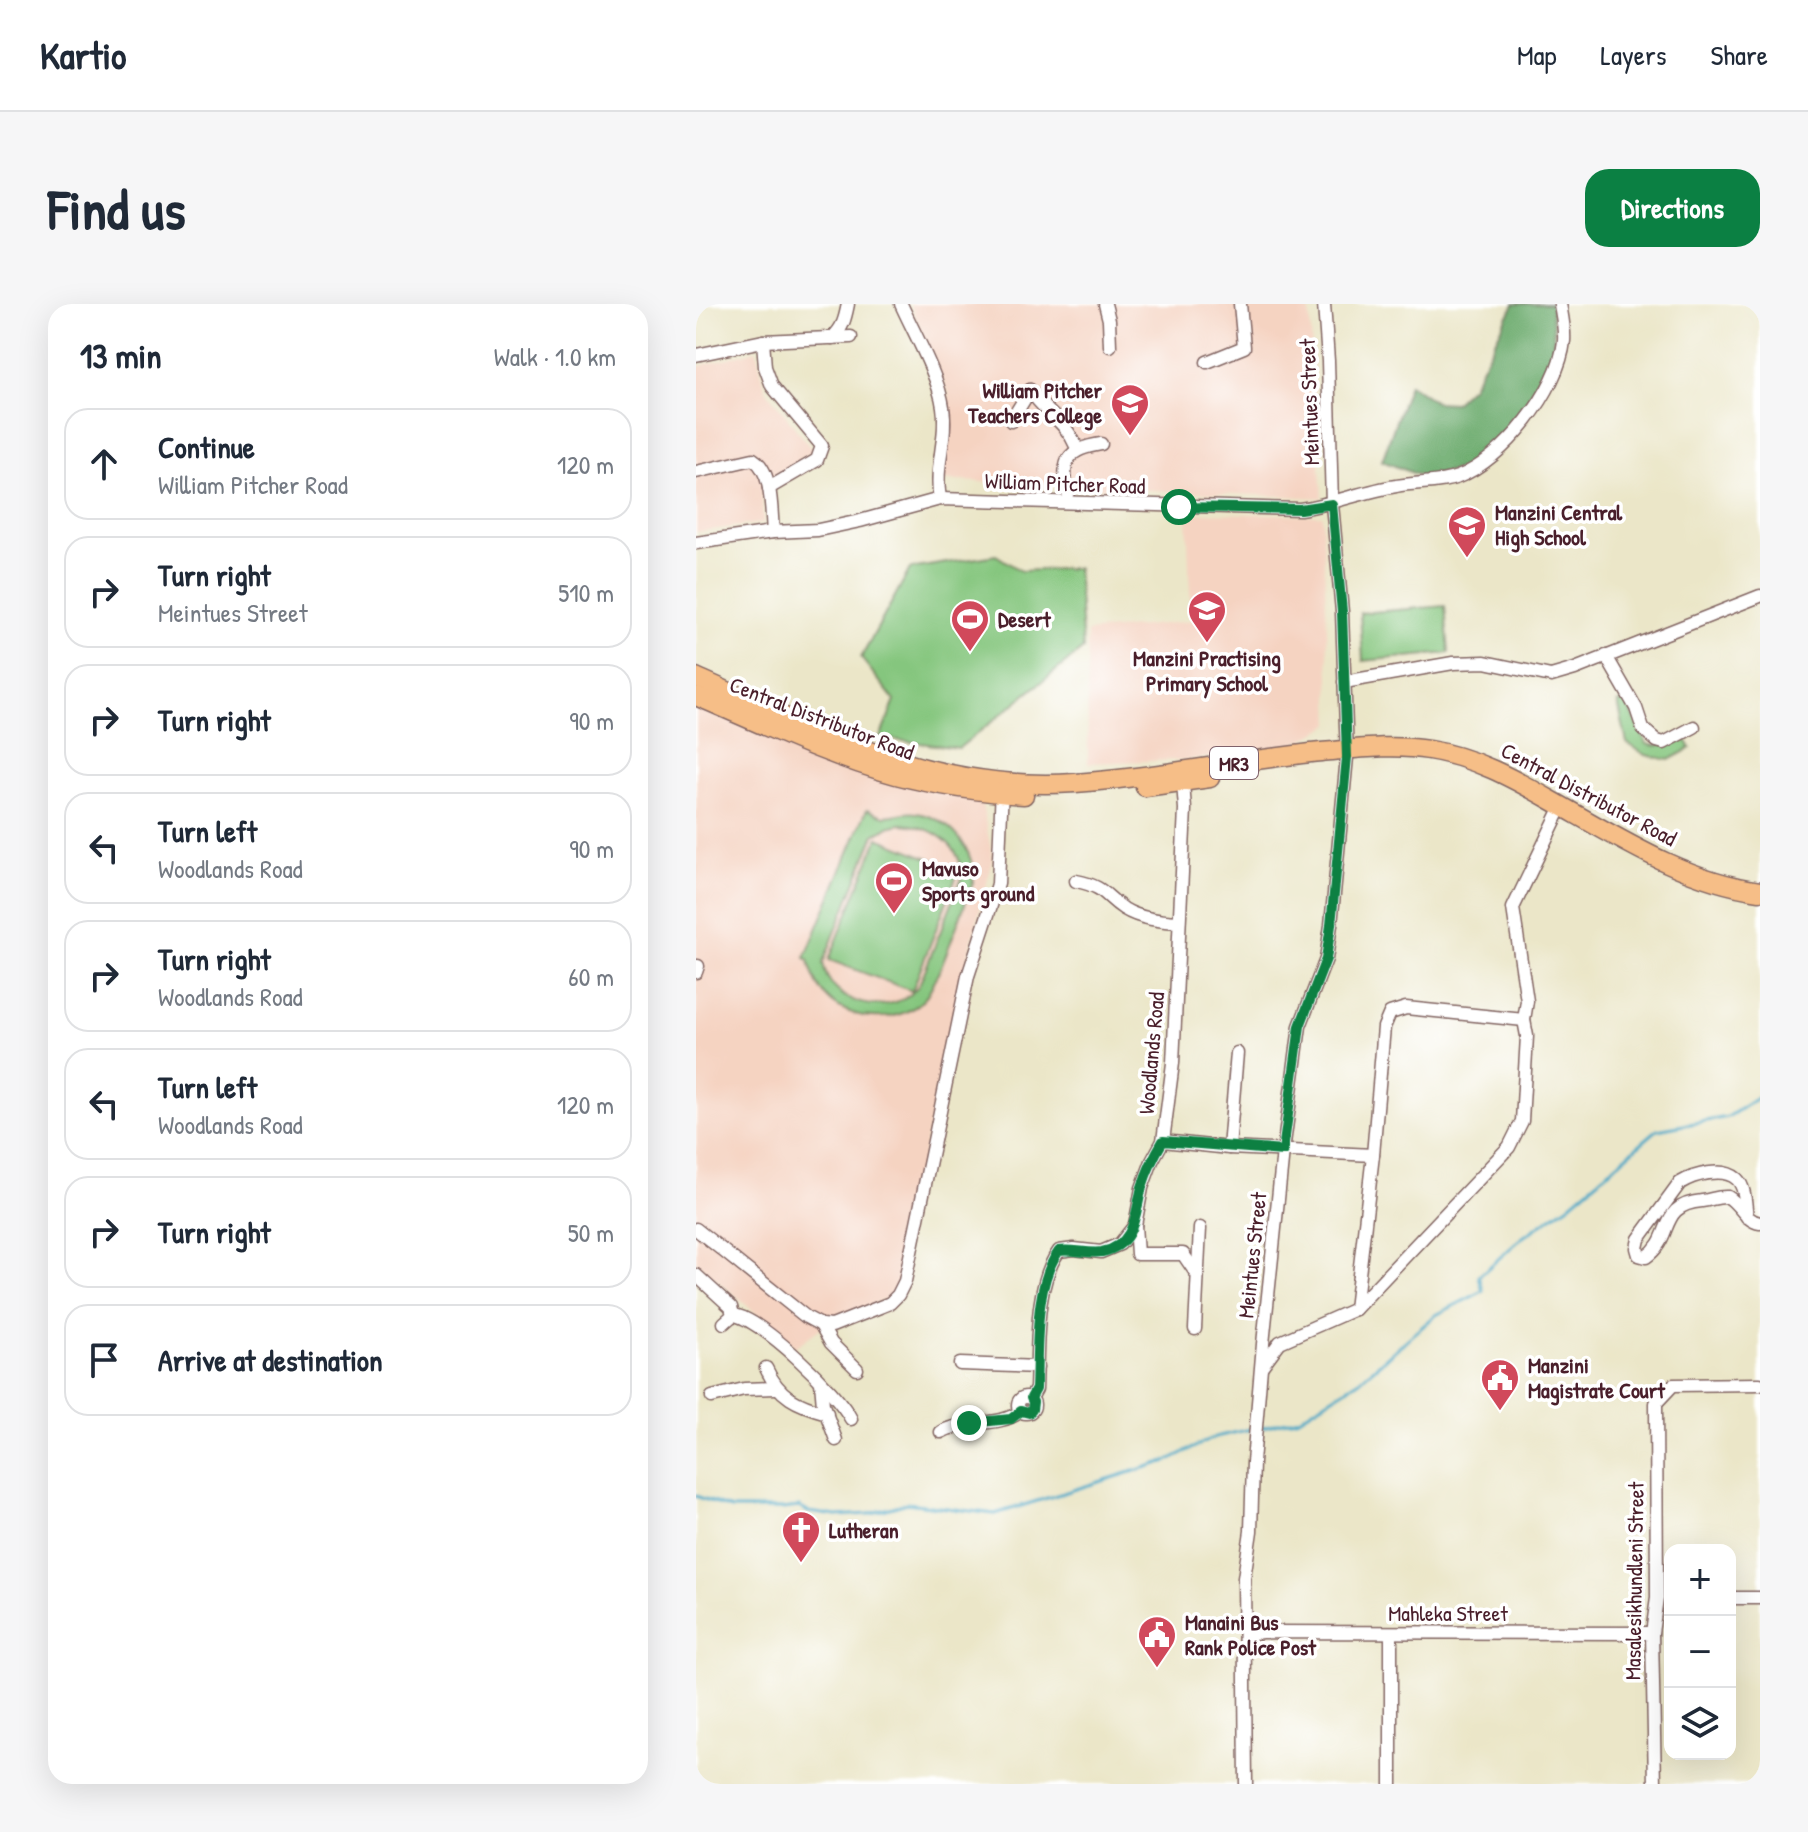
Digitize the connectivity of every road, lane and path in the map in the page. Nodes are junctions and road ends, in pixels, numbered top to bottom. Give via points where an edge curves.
1 (848, 304) edge
2 (901, 304) edge
3 (1105, 304) edge
4 (1240, 304) edge
5 (1324, 304) edge
6 (1560, 304) edge
7 (851, 337) dead end
8 (832, 338) junction
9 (763, 341) junction
10 (1110, 346) dead end
11 (696, 355) edge
12 (1207, 362) dead end
13 (1011, 421) dead end
14 (1101, 444) dead end
15 (1077, 448) junction
16 (696, 472) edge
17 (769, 488) junction
18 (1068, 493) dead end
19 (940, 499) junction
20 (1332, 504) junction
21 (773, 532) junction
22 (696, 543) edge
23 (1760, 596) edge
24 (1606, 656) junction
25 (696, 677) edge
26 (1344, 682) junction
27 (696, 698) edge
28 (1694, 727) dead end
29 (1346, 753) junction
30 (1183, 783) junction
31 (1002, 787) junction
32 (1559, 811) junction
33 (1076, 881) dead end
34 (1760, 891) edge
35 (1760, 898) edge
36 (1179, 922) junction
37 (1524, 1020) junction
38 (1237, 1053) dead end
39 (1163, 1141) junction
40 (1229, 1148) junction
41 (1283, 1151) junction
42 (1373, 1155) junction
43 (1747, 1217) junction
44 (1760, 1223) edge
45 (1135, 1225) junction
46 (1200, 1228) dead end
47 (696, 1229) edge
48 (1196, 1273) junction
49 (696, 1275) edge
50 (1355, 1309) junction
51 (821, 1325) junction
52 (1195, 1329) dead end
53 (960, 1364) dead end
54 (1037, 1367) junction
55 (1261, 1367) junction
56 (766, 1368) dead end
57 (857, 1369) dead end
58 (816, 1376) junction
59 (1760, 1384) edge
60 (776, 1388) junction
61 (712, 1397) dead end
62 (827, 1413) junction
63 (851, 1419) dead end
64 (941, 1432) dead end
65 (836, 1440) dead end
66 (1663, 1598) edge
67 (1736, 1598) edge
68 (1760, 1598) edge
69 (1391, 1633) junction
70 (1652, 1633) junction
71 (1245, 1634) junction
72 (1246, 1784) edge
73 (1391, 1784) edge
74 (1655, 1784) edge

1 - 8 street via 846,319
2 - 19 street via 943,404
3 - 10 street
4 - 12 street via 1244,347
5 - 20 street, Meintues Street
6 - 20 street, William Pitcher Road via 1564,340 1548,388 1489,460 1456,478 1393,486
7 - 8 street
8 - 9 street
9 - 11 street
9 - 17 street via 772,386 822,446 817,460
13 - 15 street via 1030,390 1070,431
14 - 15 street
15 - 18 street via 1064,476
16 - 17 street via 753,459
17 - 21 street
19 - 20 street, William Pitcher Road via 1300,509
19 - 21 street, William Pitcher Road via 818,530
20 - 26 street, Meintues Street
21 - 22 street, William Pitcher Road
23 - 24 street
24 - 26 street via 1551,676 1485,662
24 - 28 street via 1652,737 1664,743
25 - 31 highway, Central Distributor Road / MR3 via 808,729 902,763
26 - 29 street, Meintues Street
27 - 31 highway, Central Distributor Road / MR3 via 897,775 938,785
29 - 30 highway, Central Distributor Road / MR3
29 - 31 highway, Central Distributor Road / MR3
29 - 32 highway, Central Distributor Road / MR3 via 1428,757 1465,766
29 - 41 street, Meintues Street via 1326,959 1300,1026
30 - 31 highway, Central Distributor Road / MR3 via 1048,796
30 - 36 street, Woodlands Road
31 - 51 street via 998,884 968,976 905,1281 890,1303 832,1326
32 - 34 highway, Central Distributor Road / MR3 via 1690,873
32 - 35 highway, Central Distributor Road / MR3 via 1615,848 1687,881
32 - 37 street via 1513,908 1527,1001
33 - 36 street via 1100,888 1126,910
36 - 39 street, Woodlands Road via 1173,1063
37 - 42 street via 1406,1008 1390,1013 1384,1027
37 - 50 street via 1524,1107 1509,1147
38 - 40 street
39 - 40 street
39 - 45 street, Woodlands Road via 1142,1188
40 - 41 street
41 - 42 street
41 - 55 street, Meintues Street
42 - 50 street
43 - 43 street via 1728,1197 1685,1203 1676,1209 1653,1252 1639,1255 1639,1239 1689,1178 1726,1173 1737,1179
43 - 44 street
45 - 48 street via 1137,1254 1183,1254
45 - 54 street via 1120,1244 1101,1252 1059,1251 1049,1264
46 - 48 street
47 - 51 street
48 - 52 street
49 - 58 street via 731,1307 728,1319 742,1316 754,1323
50 - 55 street via 1280,1342
51 - 57 street
53 - 54 street
54 - 64 street via 1036,1389 1031,1398 1019,1400 1021,1411 1011,1419
55 - 71 street, Meintues Street via 1244,1578
56 - 60 street
58 - 62 street
58 - 63 street
59 - 66 street, Masalesikhundleni Street via 1673,1385 1656,1403
60 - 61 street
60 - 62 street
62 - 65 street
66 - 70 street, Masalesikhundleni Street
67 - 68 street
69 - 70 street, Mahleka Street
69 - 71 street, Mahleka Street
69 - 73 street
70 - 74 street, Masalesikhundleni Street
71 - 72 street, Meintues Street

